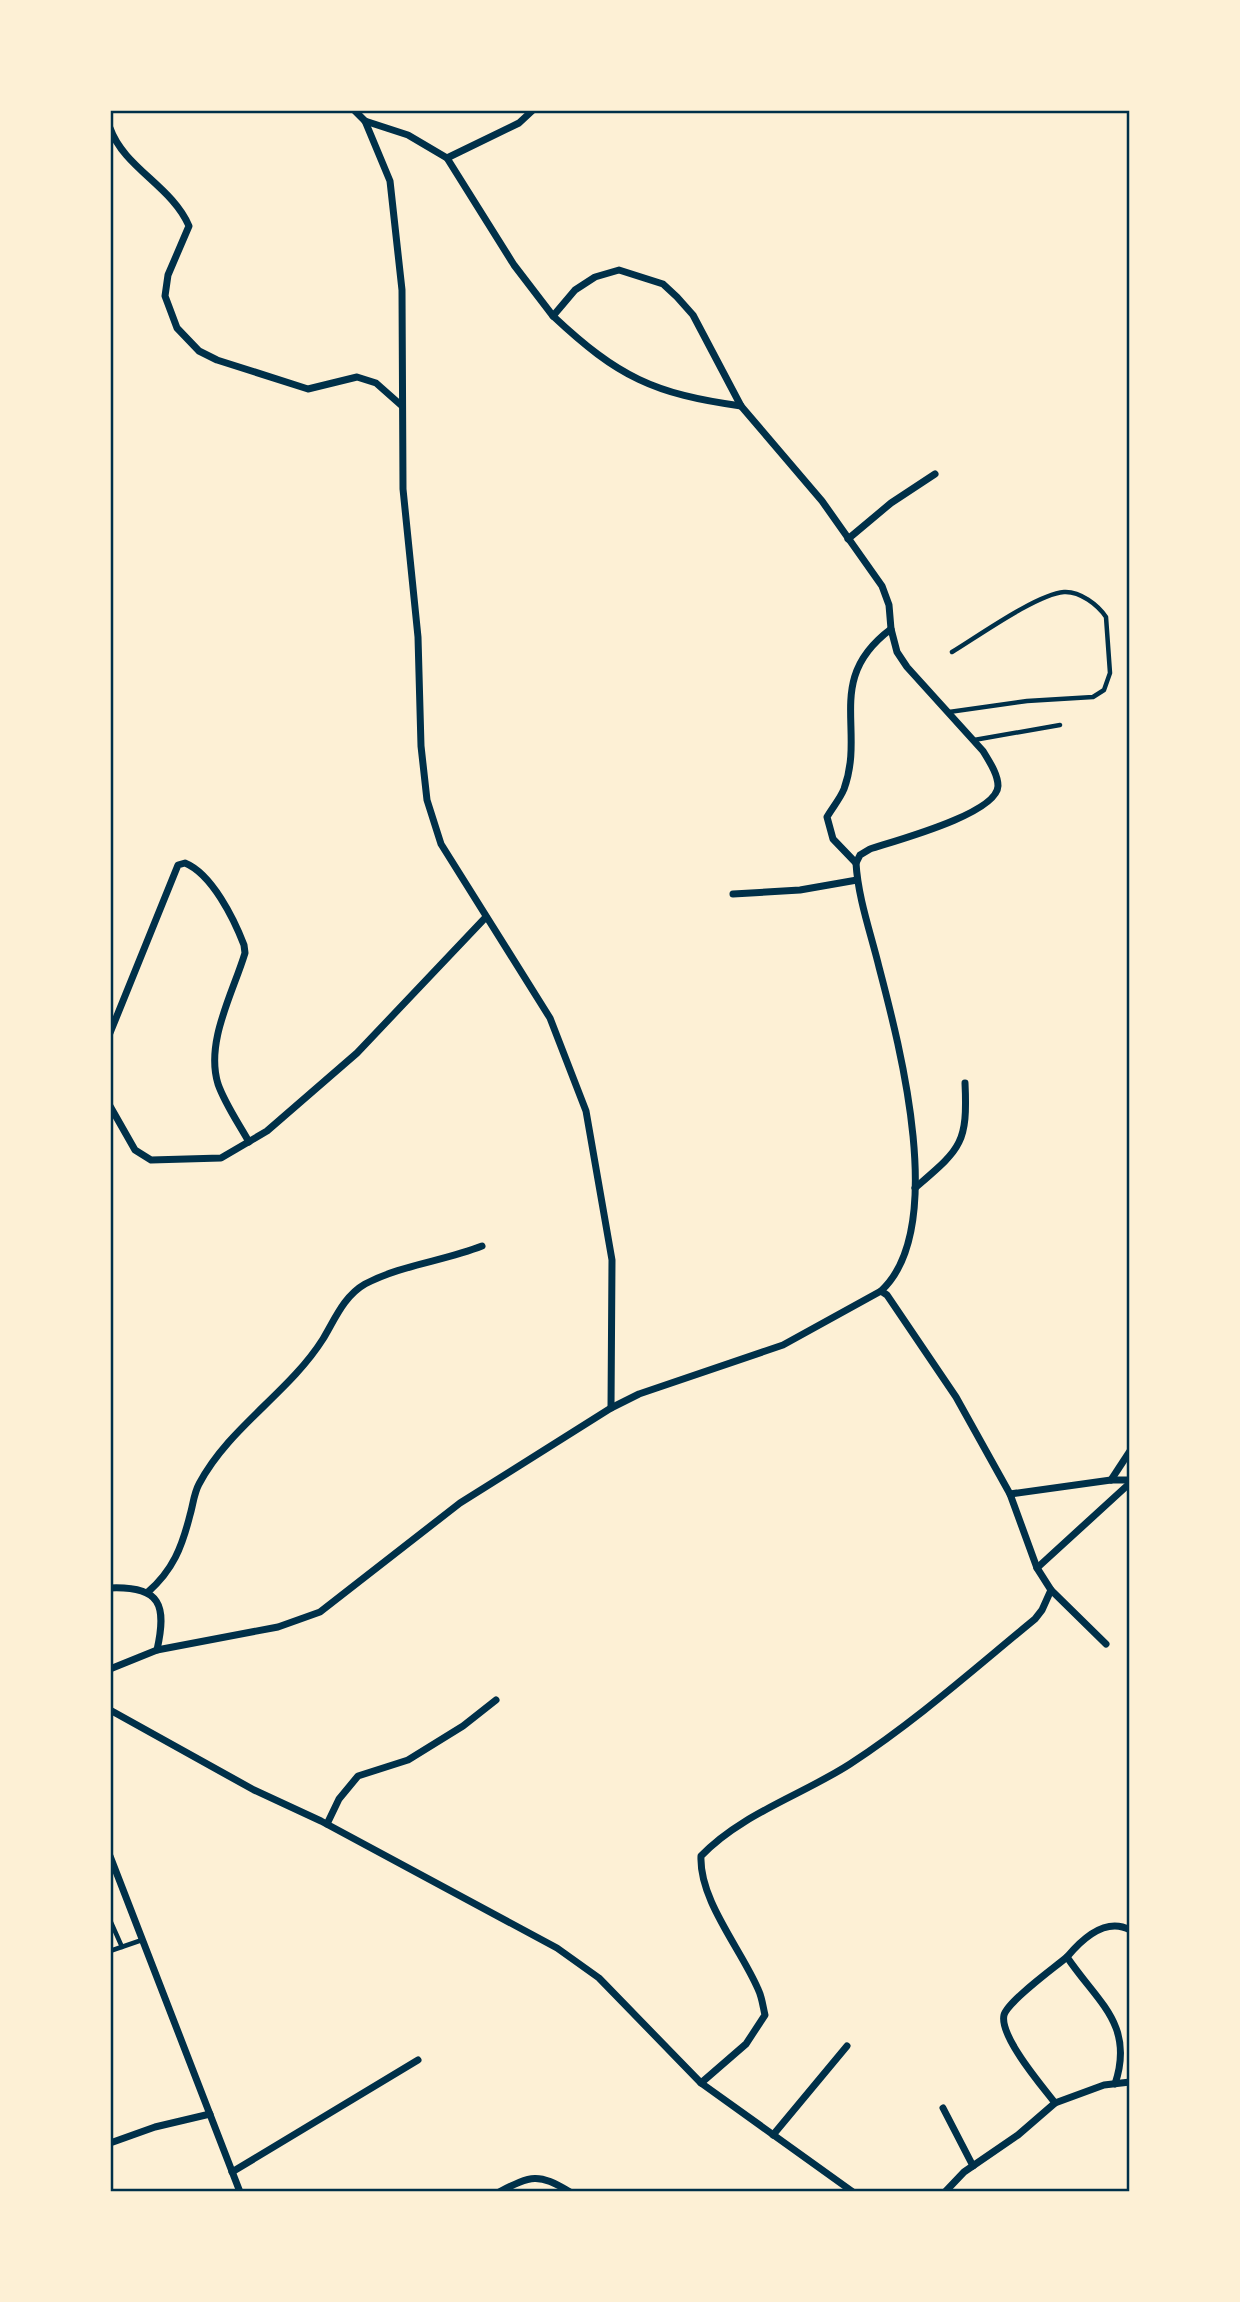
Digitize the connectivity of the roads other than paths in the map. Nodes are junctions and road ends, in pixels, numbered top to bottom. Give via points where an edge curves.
1 (354, 110) edge
2 (533, 110) edge
3 (365, 121) junction
4 (110, 128) edge
5 (447, 158) junction
6 (553, 316) junction
7 (741, 405) junction
8 (402, 407) junction
9 (935, 474) dead end
10 (848, 539) junction
11 (891, 629) junction
12 (952, 652) dead end
13 (948, 712) junction
14 (1060, 725) dead end
15 (973, 740) junction
16 (856, 863) junction
17 (858, 880) junction
18 (733, 894) dead end
19 (486, 917) junction
20 (110, 1033) edge
21 (965, 1083) dead end
22 (110, 1106) edge
23 (249, 1142) junction
24 (915, 1188) junction
25 (482, 1246) dead end
26 (881, 1291) junction
27 (611, 1408) junction
28 (1130, 1451) edge
29 (1111, 1479) junction
30 (1130, 1482) edge
31 (1010, 1494) junction
32 (1037, 1568) junction
33 (110, 1588) edge
34 (1051, 1590) junction
35 (148, 1592) junction
36 (1106, 1644) dead end
37 (157, 1650) junction
38 (110, 1669) edge
39 (496, 1700) dead end
40 (110, 1710) edge
41 (327, 1824) junction
42 (110, 1856) edge
43 (114, 1877) edge
44 (110, 1920) edge
45 (1130, 1930) edge
46 (142, 1940) junction
47 (122, 1947) junction
48 (110, 1951) edge
49 (1067, 1956) junction
50 (847, 2046) dead end
51 (418, 2060) dead end
52 (1130, 2082) edge
53 (701, 2083) junction
54 (1115, 2084) junction
55 (1055, 2103) junction
56 (943, 2108) dead end
57 (210, 2114) junction
58 (773, 2135) junction
59 (113, 2142) dead end
60 (973, 2165) junction
61 (232, 2172) junction
62 (240, 2192) edge
63 (499, 2192) edge
64 (570, 2192) edge
65 (853, 2192) edge
66 (945, 2192) edge

1 - 3 street
2 - 5 street via 519,123
3 - 5 street via 408,135
3 - 8 street via 390,181 402,290
4 - 8 street via 115,143 174,201 189,226 164,296 177,328 190,344 217,360 308,388 357,377 376,383
5 - 6 street via 514,265
6 - 7 street via 586,347 652,388
6 - 7 street via 575,290 595,277 619,270 663,284 693,315
7 - 10 street
8 - 19 street via 403,489 418,637 427,800 440,844
9 - 10 street
10 - 11 street via 881,586
11 - 13 street via 907,667
11 - 16 street via 875,640 852,679 844,789 827,817 833,839
12 - 13 lane via 1026,607 1065,592 1093,603 1106,617 1110,673 1104,691 1093,697
13 - 15 street
14 - 15 lane
15 - 16 street via 992,765 998,786 995,794 946,824 870,849
16 - 17 street
17 - 18 street
17 - 24 street via 904,1085 916,1161
19 - 23 street via 357,1054
19 - 27 street via 550,1018 586,1111 612,1260
20 - 23 street via 152,935 170,879 178,865 192,866 210,883 244,945 214,1049 214,1067 219,1087
21 - 24 street via 965,1134 943,1164
22 - 23 street via 135,1150 151,1160 221,1158
24 - 26 street via 915,1222 905,1255 896,1278
25 - 35 street via 402,1269 363,1285 346,1300 305,1365 226,1444 206,1471 175,1563
26 - 27 street via 783,1345 639,1394
26 - 31 street via 896,1304 956,1397
27 - 37 street via 460,1503 320,1612 278,1628
28 - 29 street
29 - 30 street
29 - 31 street
30 - 32 street
31 - 32 street
32 - 34 street
33 - 35 street
34 - 36 street
34 - 53 street via 1035,1619 923,1711 849,1764 771,1807 701,1856 700,1870 709,1894 759,1990 765,2015 746,2044
35 - 37 street via 161,1604 164,1619
37 - 38 street
39 - 41 street via 408,1759 358,1776
40 - 41 street via 254,1790
41 - 53 street via 582,1965
42 - 43 street
43 - 46 street
44 - 47 lane
45 - 49 street via 1120,1925 1106,1927 1088,1936
46 - 47 lane
46 - 57 street
47 - 48 lane
49 - 54 street via 1115,2019 1123,2060
49 - 55 street via 1004,2016 1020,2056
50 - 58 street
51 - 61 street
52 - 54 street
53 - 58 street
54 - 55 street
55 - 60 street
56 - 60 street
57 - 59 street
57 - 61 street
58 - 65 street
60 - 66 street
61 - 62 street
63 - 64 street via 545,2178

